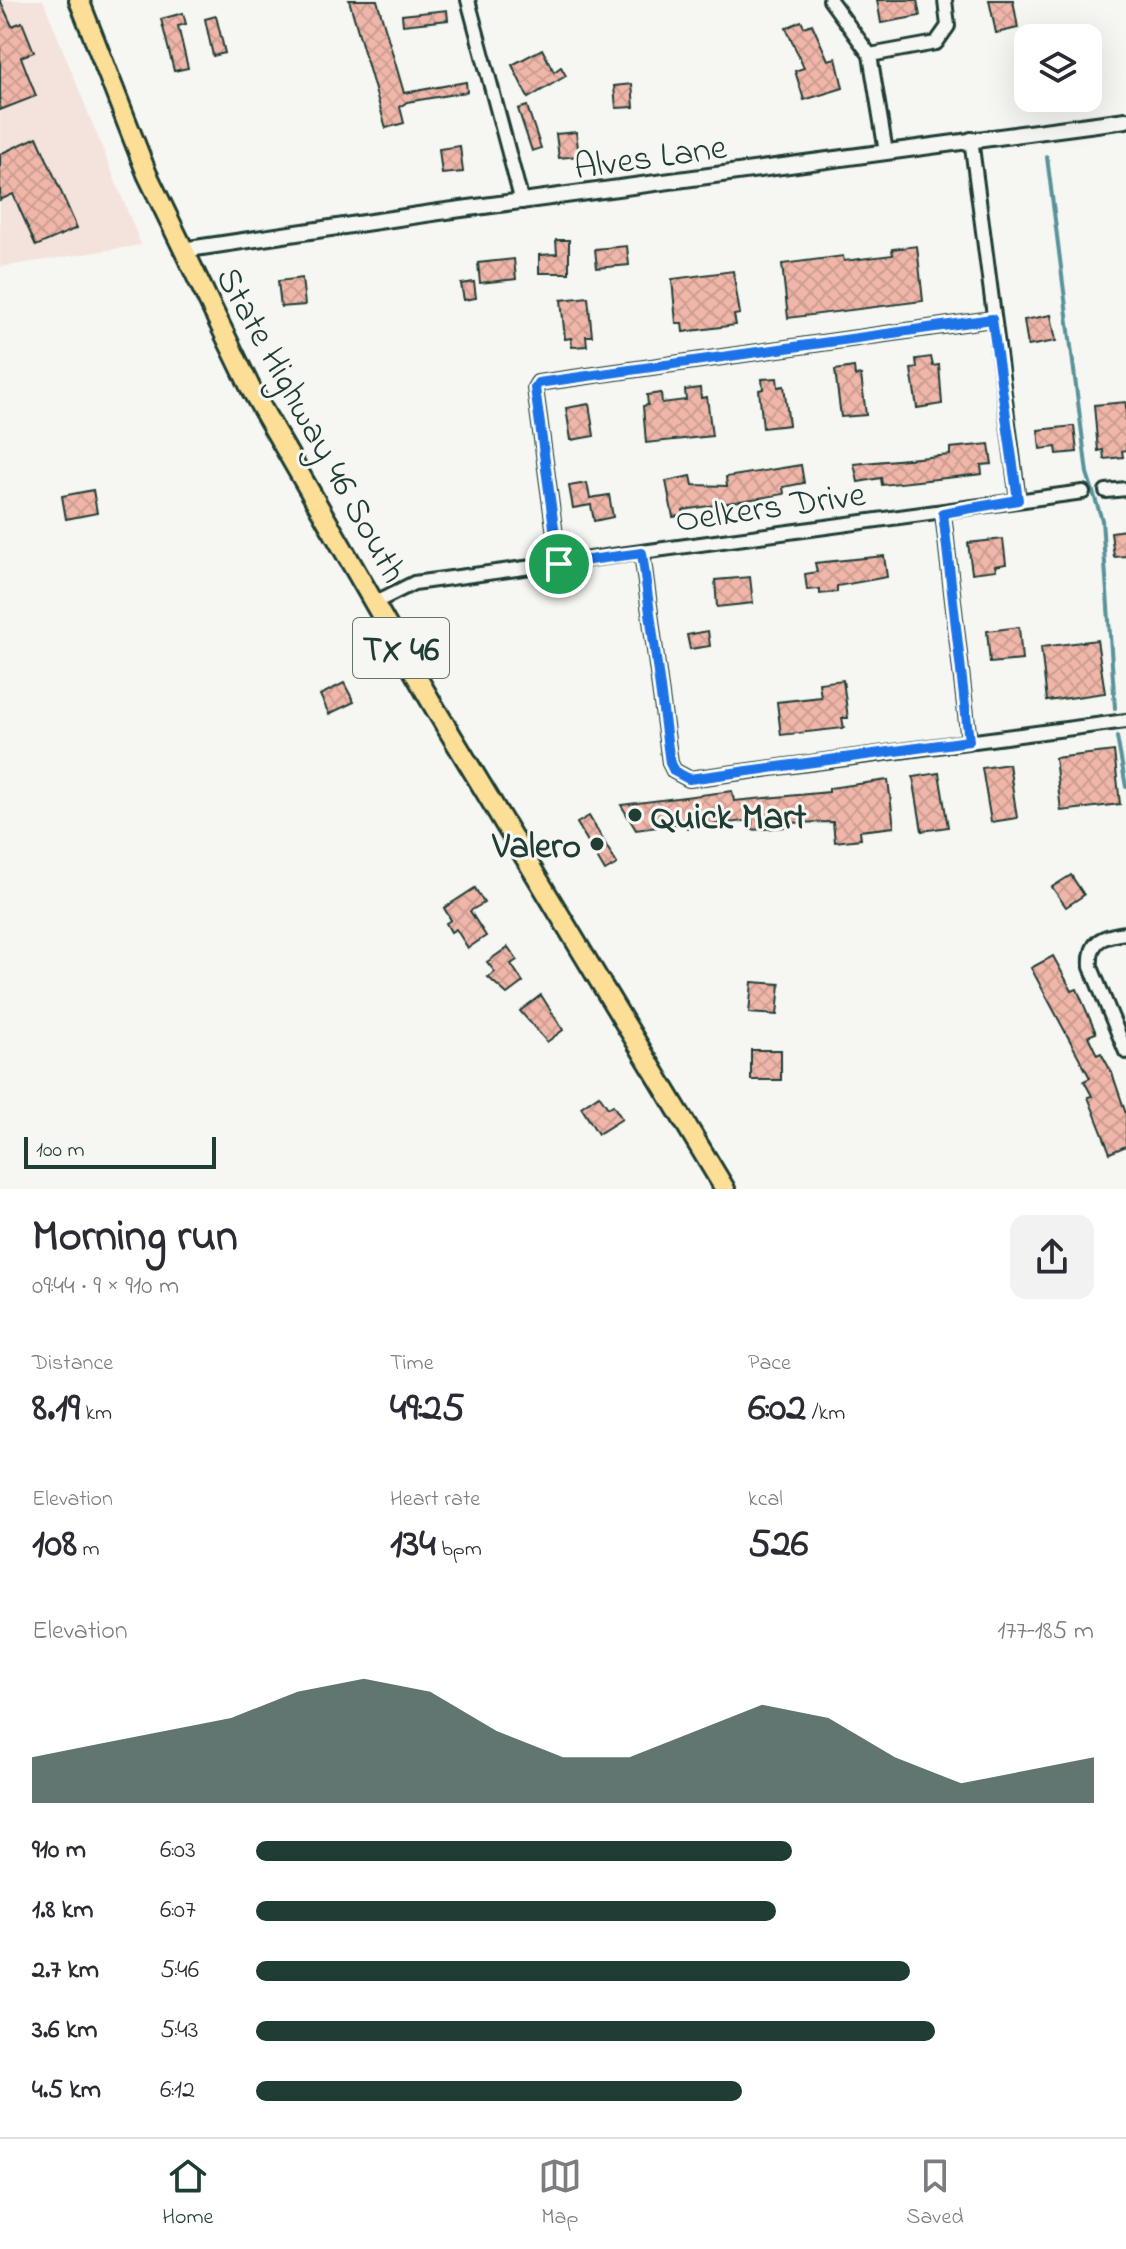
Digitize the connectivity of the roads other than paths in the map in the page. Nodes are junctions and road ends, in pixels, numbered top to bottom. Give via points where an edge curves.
1 (79, 0) edge
2 (468, 0) edge
3 (830, 0) edge
4 (945, 0) edge
5 (870, 55) junction
6 (1126, 120) edge
7 (971, 139) junction
8 (886, 152) junction
9 (522, 202) junction
10 (182, 250) junction
11 (992, 319) junction
12 (1126, 489) edge
13 (1106, 491) dead end
14 (1083, 492) dead end
15 (1018, 500) junction
16 (943, 513) junction
17 (642, 553) junction
18 (559, 564) junction
19 (374, 603) junction
20 (1126, 721) edge
21 (969, 741) junction
22 (1126, 933) edge
23 (1126, 1052) edge
24 (725, 1189) edge

1 - 10 main road, State Highway 46 South / TX 46
2 - 9 street
3 - 5 street
4 - 5 street via 948,26 936,43
5 - 8 street
6 - 7 street, Alves Lane
7 - 8 street, Alves Lane
7 - 11 street
8 - 9 street, Alves Lane
9 - 10 street, Alves Lane
10 - 19 main road, State Highway 46 South / TX 46 via 252,391
11 - 15 street
11 - 18 street via 538,383
12 - 13 street
14 - 15 street, Oelkers Drive
15 - 16 street, Oelkers Drive
16 - 17 street, Oelkers Drive
16 - 21 street
17 - 18 street, Oelkers Drive
17 - 21 street via 670,763 681,777
18 - 19 street, Oelkers Drive via 405,585
19 - 24 main road, State Highway 46 South / TX 46
20 - 21 street
22 - 23 street via 1109,935 1092,946 1091,967

